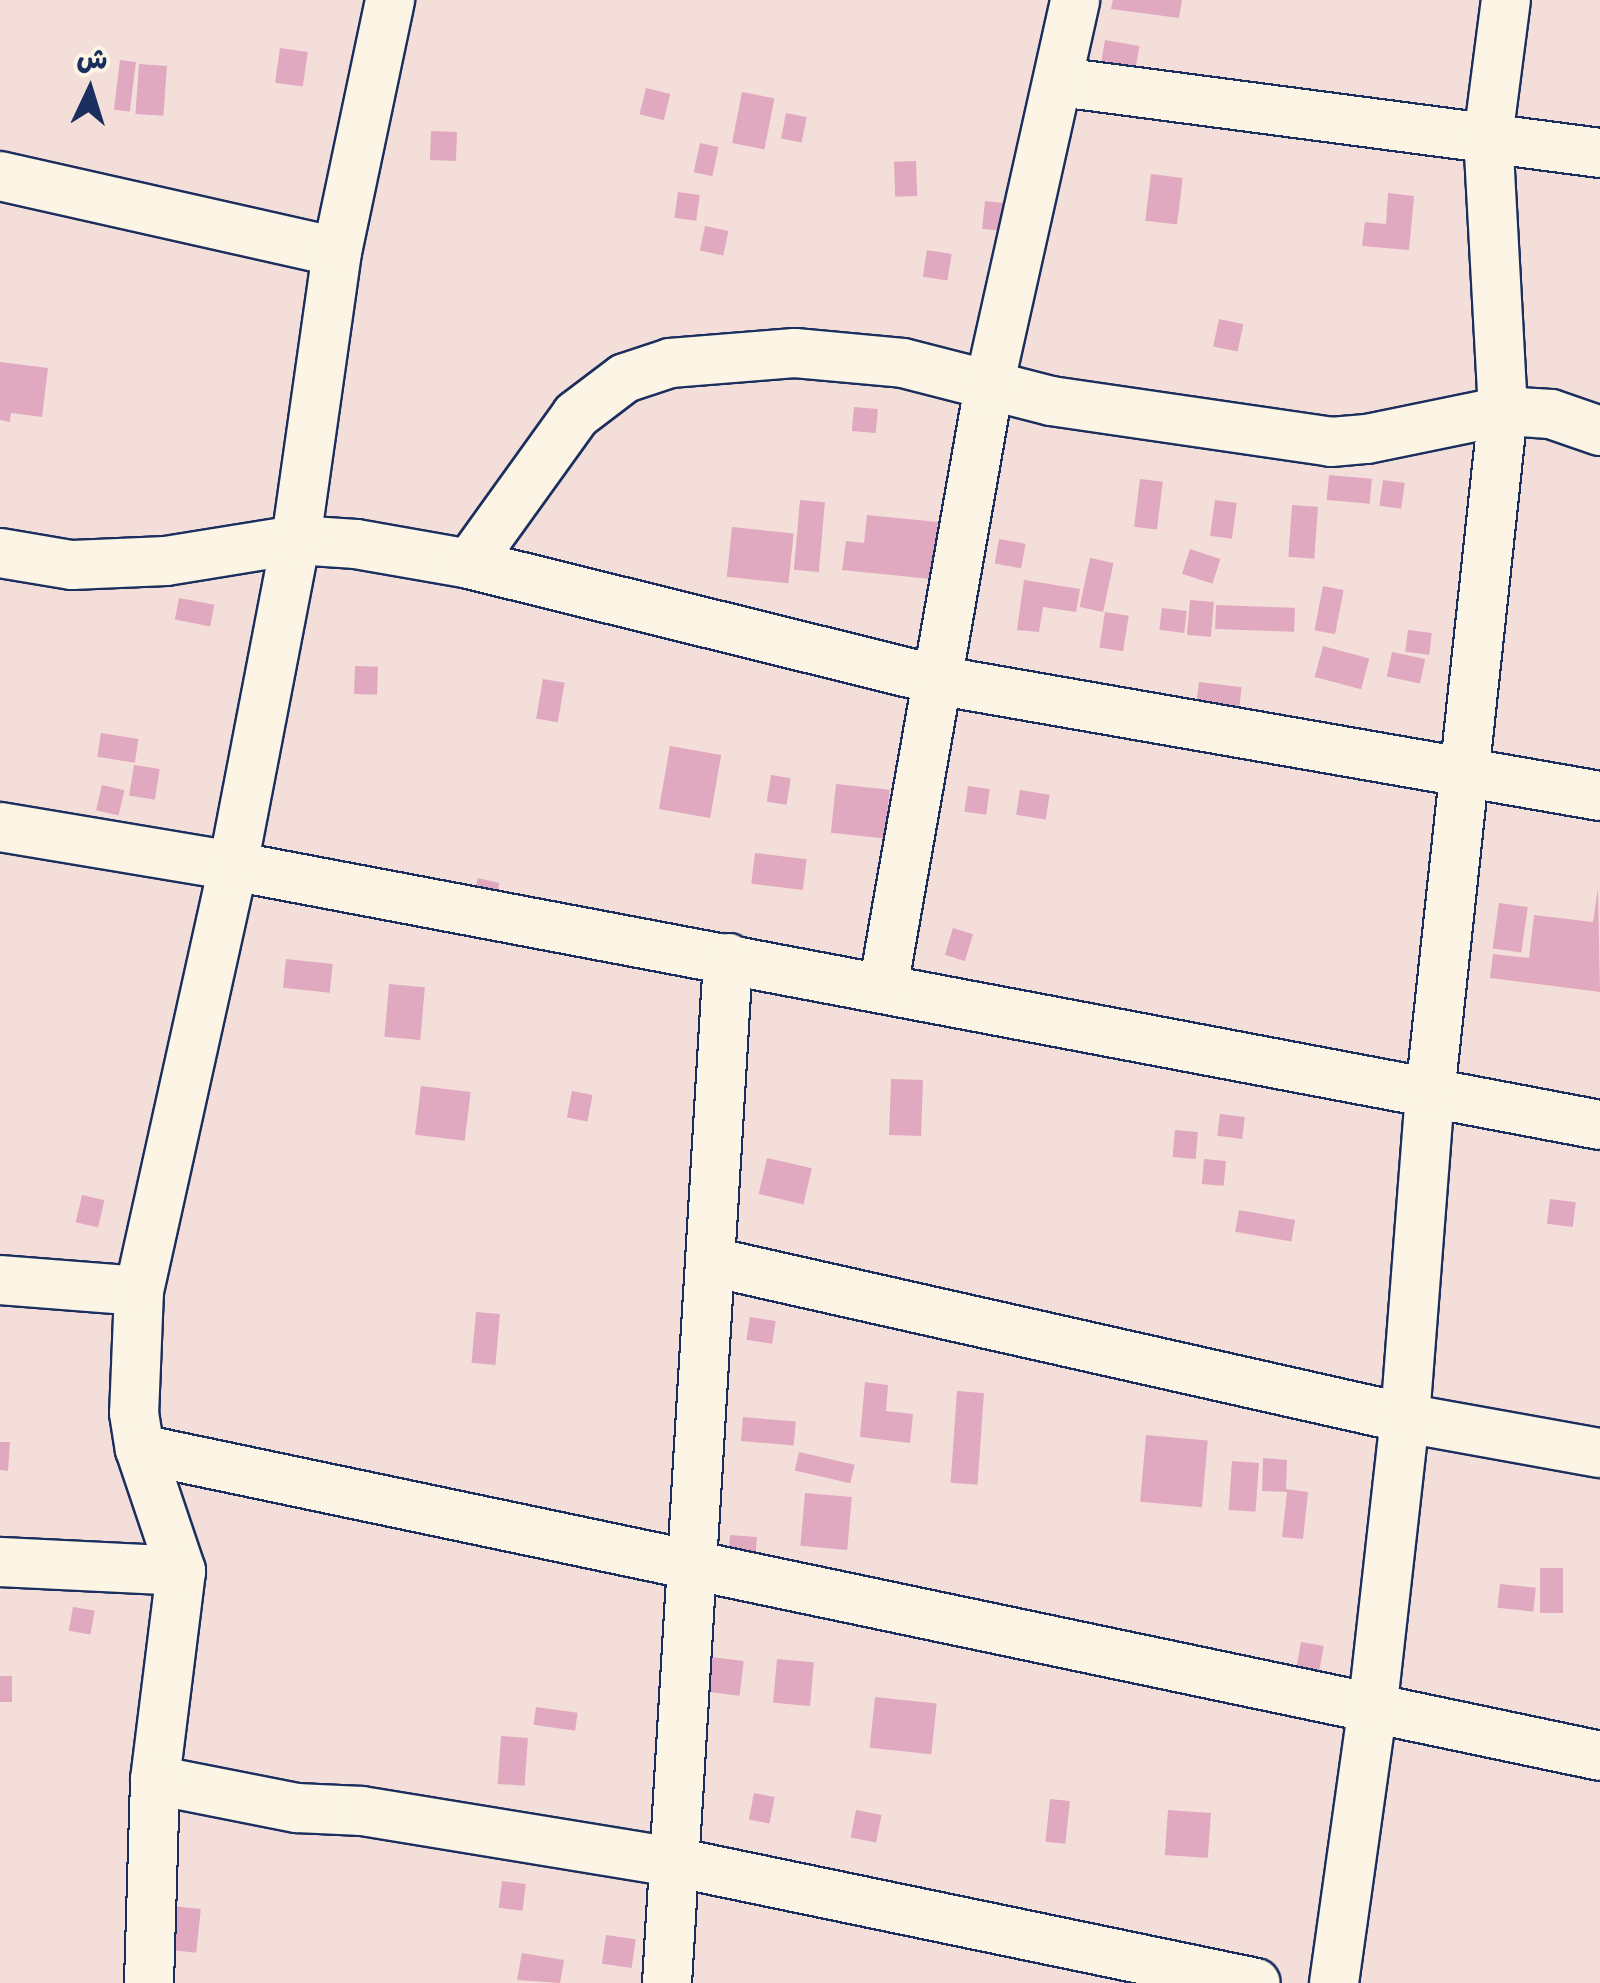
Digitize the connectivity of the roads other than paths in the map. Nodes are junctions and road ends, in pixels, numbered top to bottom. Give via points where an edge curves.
1 (390, 0) edge
2 (1076, 0) edge
3 (1506, 0) edge
4 (1060, 82) junction
5 (1488, 138) junction
6 (1600, 153) edge
7 (0, 176) edge
8 (338, 252) junction
9 (989, 386) junction
10 (1503, 411) junction
11 (1600, 431) edge
12 (296, 540) junction
13 (0, 553) edge
14 (470, 564) junction
15 (936, 680) junction
16 (1467, 773) junction
17 (1600, 796) edge
18 (0, 827) edge
19 (233, 866) junction
20 (728, 958) junction
21 (883, 988) junction
22 (1430, 1094) junction
23 (1600, 1125) edge
24 (712, 1262) junction
25 (0, 1280) edge
26 (138, 1290) junction
27 (1405, 1418) junction
28 (140, 1450) junction
29 (1600, 1453) edge
30 (0, 1562) edge
31 (694, 1568) junction
32 (182, 1571) junction
33 (1372, 1712) junction
34 (1600, 1756) edge
35 (155, 1780) junction
36 (674, 1862) junction
37 (149, 1983) edge
38 (667, 1983) edge
39 (1256, 1983) edge
40 (1334, 1983) edge

1 - 8 street
2 - 4 street
3 - 5 street
4 - 5 street
4 - 9 street
5 - 6 street
5 - 10 street
7 - 8 street
8 - 12 street
9 - 10 street via 1331,442
9 - 14 street via 903,363 795,353 670,363 625,378 576,415
9 - 15 street
10 - 11 street via 1551,414
10 - 16 street
12 - 13 street via 166,562 72,565
12 - 14 street
12 - 19 street
14 - 15 street
15 - 16 street
15 - 21 street
16 - 17 street
16 - 22 street
18 - 19 street
19 - 20 street
19 - 26 street
20 - 21 street
20 - 24 street
21 - 22 street
22 - 23 street
22 - 27 street
24 - 27 street
24 - 31 street
25 - 26 street
26 - 28 street via 134,1412
27 - 29 street
27 - 33 street
28 - 31 street
28 - 32 street
30 - 32 street
31 - 33 street
31 - 36 street
32 - 35 street
33 - 34 street
33 - 40 street
35 - 36 street via 298,1808 362,1810
35 - 37 street
36 - 38 street
36 - 39 street

